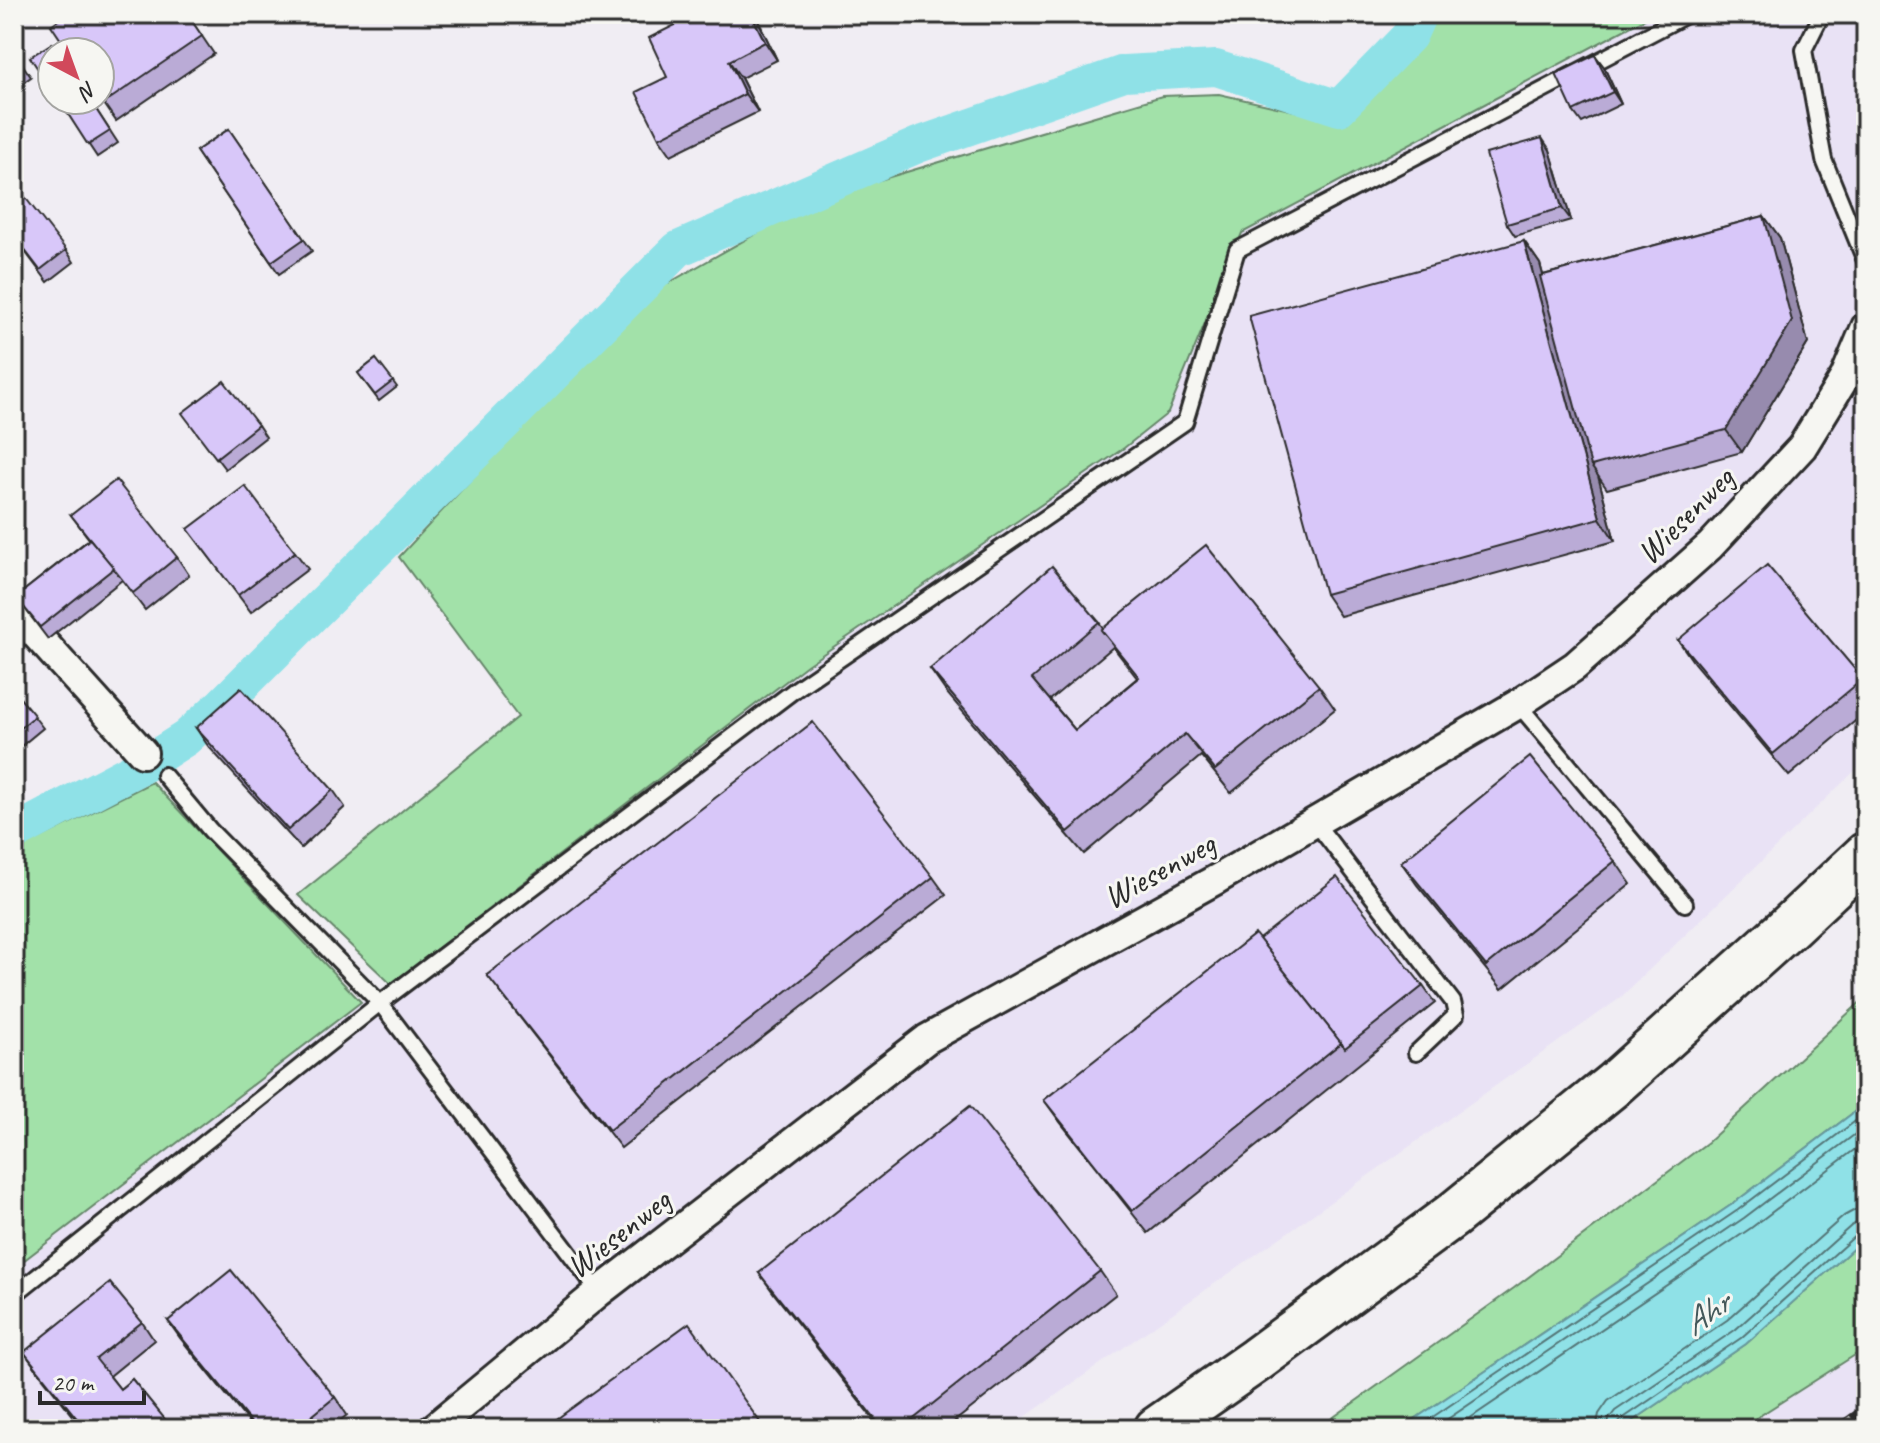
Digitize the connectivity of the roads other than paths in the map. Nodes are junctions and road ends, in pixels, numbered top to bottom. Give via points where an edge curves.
1 (1688, 14) edge
2 (1822, 14) edge
3 (1866, 263) edge
4 (1866, 327) edge
5 (14, 610) edge
6 (1518, 704) junction
7 (143, 753) dead end
8 (164, 775) dead end
9 (1315, 822) junction
10 (1866, 855) edge
11 (1685, 904) dead end
12 (380, 1003) junction
13 (1416, 1053) dead end
14 (599, 1292) junction
15 (14, 1295) edge
16 (433, 1429) edge
17 (1157, 1429) edge

1 - 12 lane via 1237,250 1185,422 796,689
2 - 3 lane via 1804,50 1824,160
4 - 6 street, Wiesenweg via 1845,377 1802,447 1721,535 1575,666
5 - 7 street
6 - 9 street, Wiesenweg
6 - 11 lane
8 - 12 lane via 210,830
9 - 13 lane via 1453,1002 1456,1015
9 - 14 street, Wiesenweg via 927,1039
10 - 17 highway via 1613,1085 1478,1195
12 - 14 lane
12 - 15 lane
14 - 16 street, Wiesenweg

